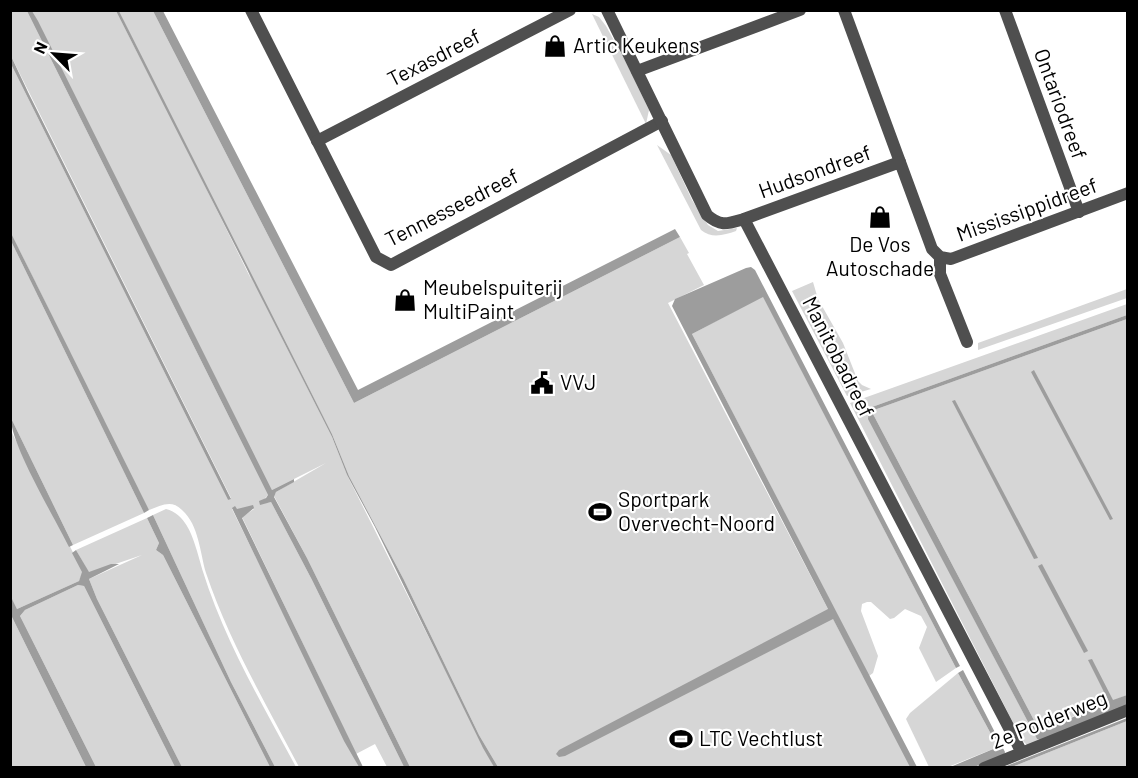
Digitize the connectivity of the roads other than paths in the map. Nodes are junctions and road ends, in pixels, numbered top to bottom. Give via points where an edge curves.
1 (251, 10) edge
2 (570, 10) edge
3 (607, 10) edge
4 (800, 10) edge
5 (844, 10) edge
6 (1005, 10) edge
7 (637, 70) junction
8 (662, 121) junction
9 (317, 141) junction
10 (900, 162) junction
11 (1128, 194) edge
12 (1079, 212) junction
13 (744, 219) junction
14 (940, 257) junction
15 (967, 342) dead end
16 (1128, 710) edge
17 (1022, 751) junction
18 (984, 768) edge

1 - 9 street, Tennesseedreef
2 - 9 street, Texasdreef
3 - 7 street
4 - 7 street
5 - 10 street, Hudsondreef
6 - 12 street, Ontariodreef
7 - 8 street
8 - 9 street, Tennesseedreef via 391,265 376,256
8 - 13 street via 707,215 716,223
10 - 13 street, Hudsondreef
10 - 14 street, Hudsondreef via 932,249
11 - 12 street, Mississippidreef
12 - 14 street, Mississippidreef via 951,259
13 - 17 street, Manitobadreef
14 - 15 street, Hudsondreef via 940,274
16 - 17 street, 2e Polderweg
17 - 18 street, 2e Polderweg

